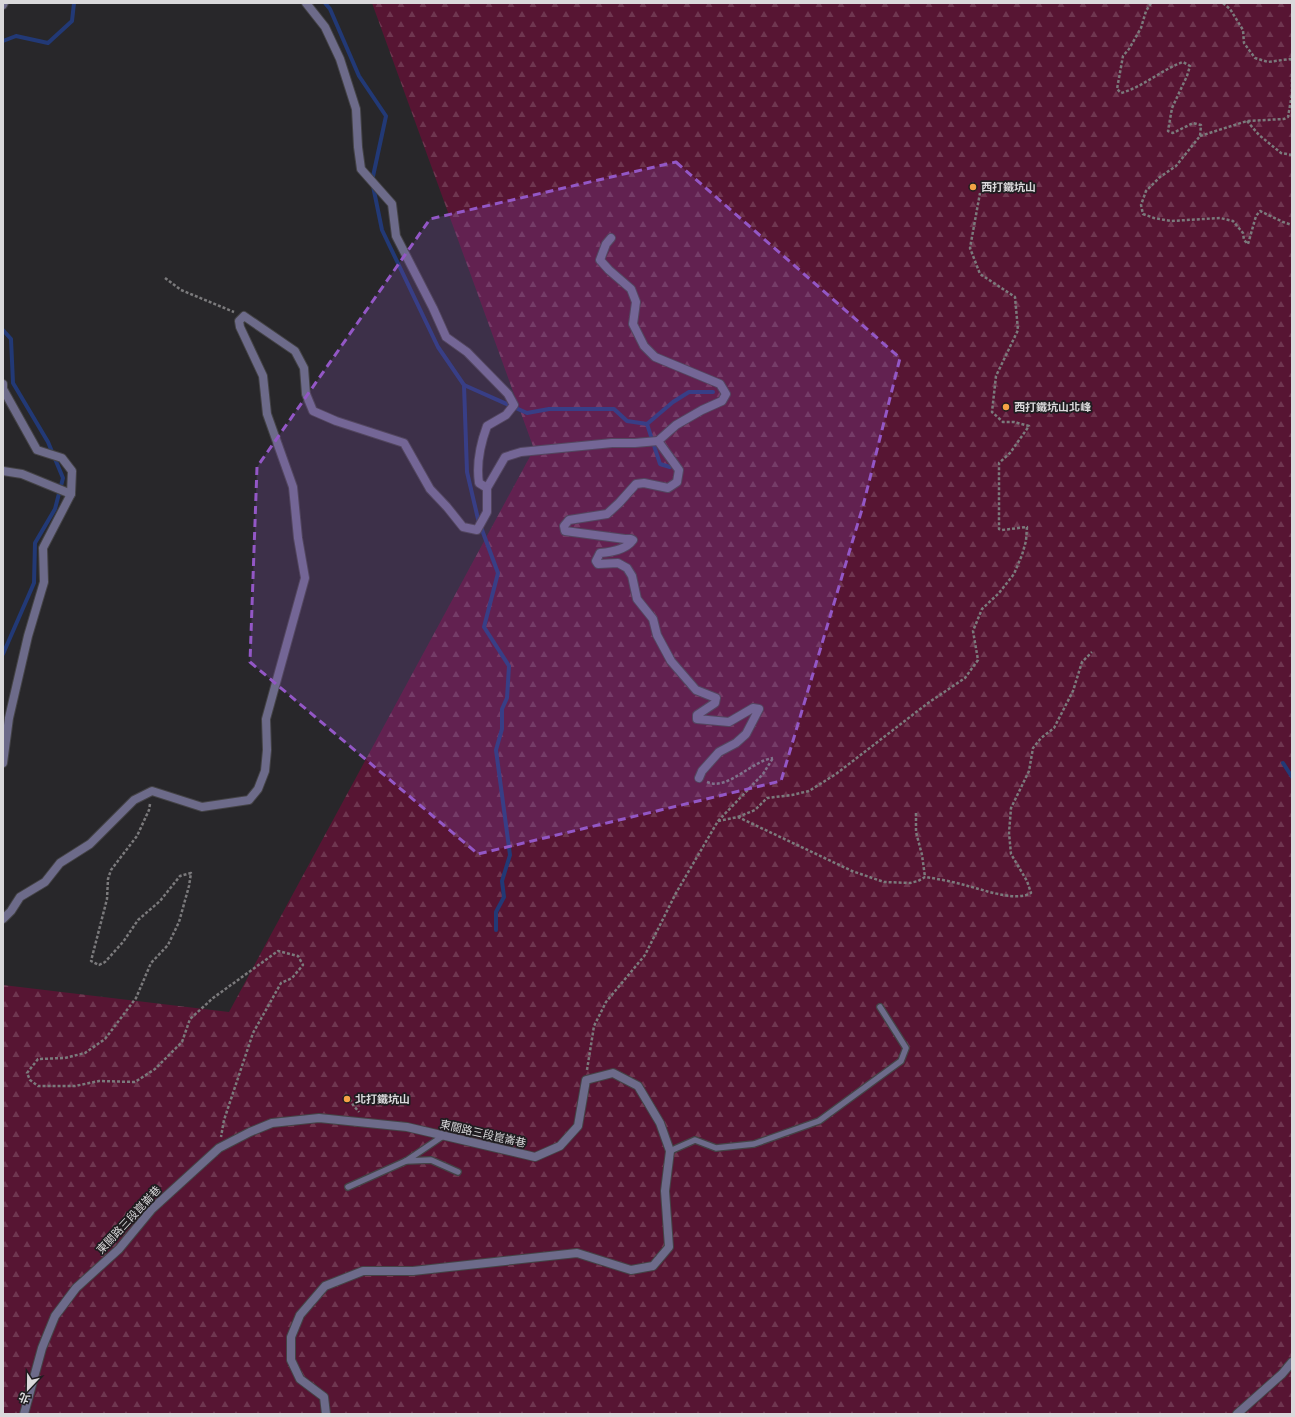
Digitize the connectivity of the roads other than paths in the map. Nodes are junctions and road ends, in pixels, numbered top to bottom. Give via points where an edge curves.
1 (306, 3) edge
2 (611, 238) dead end
3 (3, 384) edge
4 (658, 441) junction
5 (3, 471) edge
6 (487, 488) junction
7 (71, 494) junction
8 (3, 763) edge
9 (699, 778) road end
10 (3, 919) edge
11 (880, 1007) dead end
12 (443, 1136) junction
13 (670, 1151) junction
14 (406, 1161) junction
15 (458, 1172) dead end
16 (348, 1187) dead end
17 (1292, 1362) edge
18 (24, 1414) edge
19 (326, 1414) edge
20 (1238, 1414) edge

1 - 6 street via 325,27 340,59 356,109 361,170 392,204 396,236 446,337 467,352 508,394 514,406 506,415 487,426 480,445 477,470 479,483
2 - 4 street via 600,260 631,289 636,302 633,324 644,346 655,357 720,384 726,394 722,401 676,425
3 - 7 street via 38,450 62,458 72,471
4 - 6 street via 521,452 505,457
4 - 9 street via 679,470 677,482 668,488 636,484 606,514 568,520 564,526 565,531 633,540 616,551 600,553 596,561 598,564 618,563 627,568 632,576 637,599 653,619 671,661 696,690 716,698 715,703 697,715 697,719 729,722 753,708 759,709 746,734 719,752
5 - 7 street via 22,474
6 - 10 street via 487,512 477,530 463,527 430,489 404,443 336,422 313,411 306,394 304,368 295,352 244,316 239,321 240,327 263,376 268,414 293,487 305,578 266,719 265,771 258,789 249,800 202,807 152,792 134,800 90,844 60,862 45,882 20,897
7 - 8 street via 43,548 44,582 28,636 9,718
11 - 13 lane via 906,1048 900,1062 819,1121 754,1144 716,1148 695,1140
12 - 13 street, 東關路三段崑崙巷 via 535,1157 560,1146 578,1126 586,1080 613,1073 638,1086 660,1123
12 - 14 lane
12 - 18 street, 東關路三段崑崙巷 via 407,1127 319,1118 272,1123 219,1148 152,1209 119,1249 76,1288 55,1316 42,1348
13 - 19 street via 665,1192 669,1247 653,1266 631,1270 577,1253 413,1271 363,1271 325,1286 300,1315 291,1337 291,1360 300,1379 324,1397
14 - 15 lane via 431,1160
14 - 16 lane
17 - 20 street

